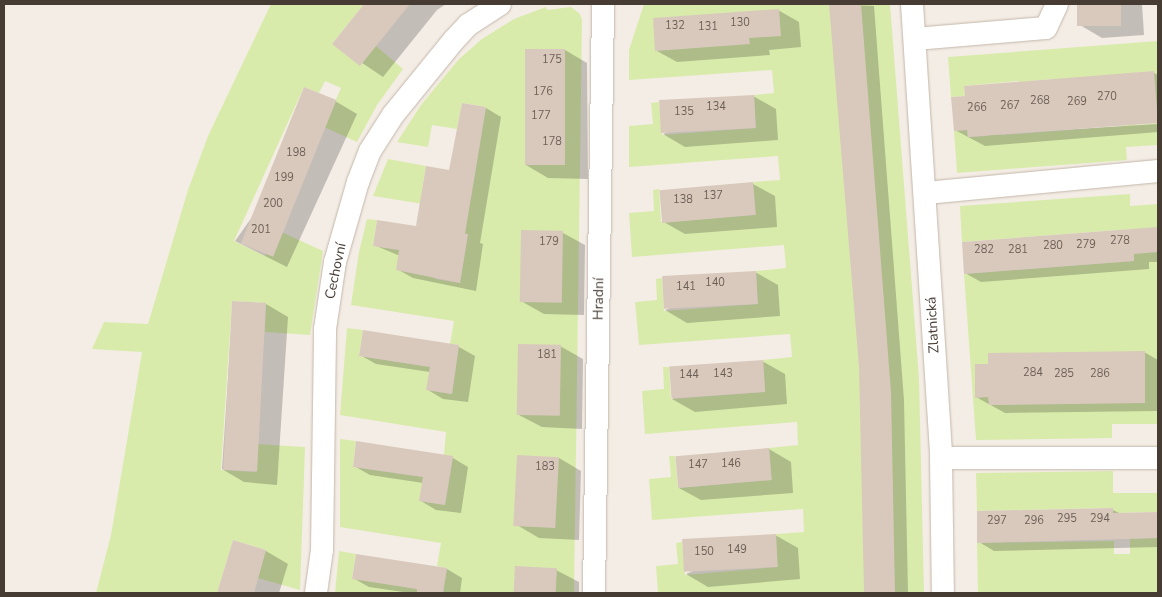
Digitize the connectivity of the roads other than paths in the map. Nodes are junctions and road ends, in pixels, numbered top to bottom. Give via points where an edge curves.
1 (500, 4) edge
2 (603, 4) edge
3 (912, 4) edge
4 (1057, 4) edge
5 (915, 39) junction
6 (1158, 171) edge
7 (926, 193) junction
8 (941, 458) junction
9 (1158, 458) edge
10 (316, 593) edge
11 (594, 593) edge
12 (943, 593) edge

1 - 10 street, Cechovní via 458,35 392,115 370,151 358,182 335,262 325,329 322,550
2 - 11 street, Hradní
3 - 5 street, Zlatnická
4 - 5 street via 1046,28
5 - 7 street, Zlatnická
6 - 7 street
7 - 8 street, Zlatnická
8 - 9 street
8 - 12 street, Zlatnická

